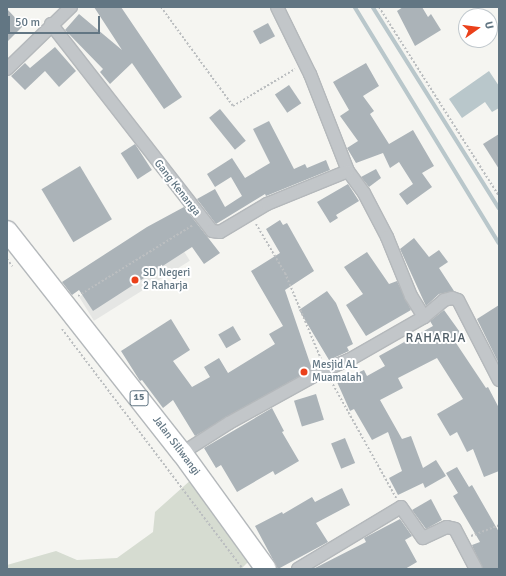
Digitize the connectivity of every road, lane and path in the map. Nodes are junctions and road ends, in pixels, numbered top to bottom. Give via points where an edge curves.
1 (71, 7) edge
2 (160, 7) edge
3 (277, 7) edge
4 (379, 7) edge
5 (51, 24) junction
6 (305, 63) junction
7 (7, 69) edge
8 (348, 171) junction
9 (499, 196) edge
10 (201, 220) junction
11 (7, 231) edge
12 (7, 259) edge
13 (17, 272) dead end
14 (65, 304) junction
15 (424, 317) junction
16 (61, 328) dead end
17 (499, 380) edge
18 (182, 453) junction
19 (499, 525) edge
20 (460, 540) junction
21 (243, 569) edge
22 (266, 569) edge
23 (298, 569) edge
24 (476, 569) edge

1 - 5 street
2 - 6 path via 233,106
3 - 6 street
4 - 9 path
5 - 7 street
5 - 10 street, Gang Kenanga
6 - 8 street
8 - 10 street, Gang Kenanga via 267,204 220,232 212,231
8 - 15 street via 364,193 386,236 411,296
10 - 14 path
11 - 14 highway, Jalan Siliwangi / 15
12 - 13 path
14 - 18 highway, Jalan Siliwangi / 15
15 - 17 street via 444,300 458,300
15 - 18 street via 228,423
16 - 21 path
18 - 22 highway, Jalan Siliwangi / 15
19 - 20 path
20 - 23 street via 451,527 423,538 401,508
20 - 24 street

